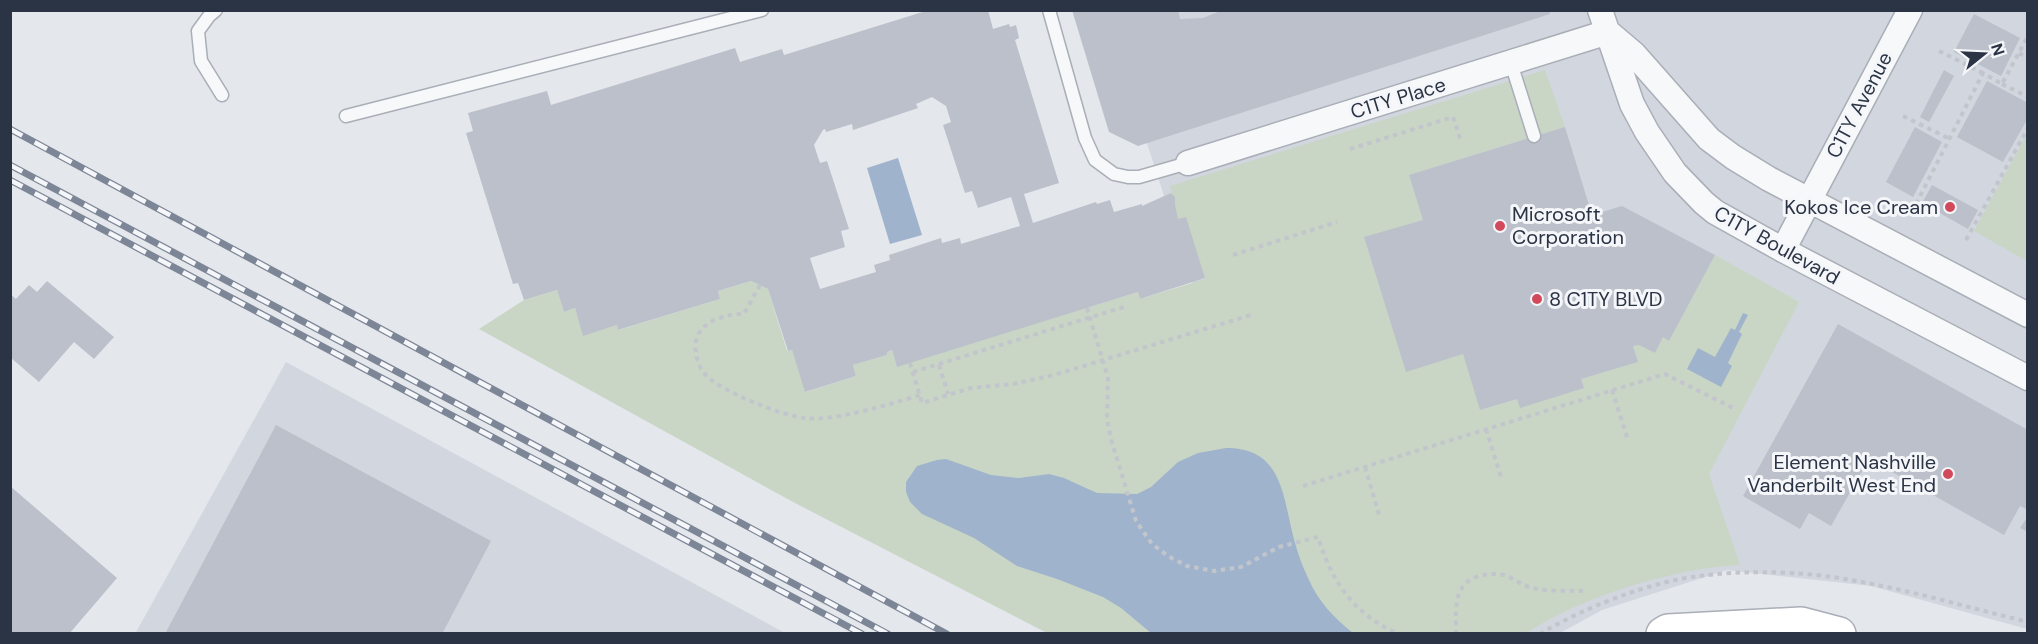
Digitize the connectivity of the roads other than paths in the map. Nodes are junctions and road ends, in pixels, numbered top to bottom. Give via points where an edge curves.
1 (216, 10) edge
2 (762, 10) edge
3 (1049, 10) edge
4 (1910, 10) edge
5 (1604, 21) edge
6 (1511, 63) junction
7 (222, 95) dead end
8 (346, 116) dead end
9 (1534, 136) dead end
10 (1188, 163) joint
11 (1809, 200) junction
12 (1783, 250) junction
13 (2028, 315) edge
14 (2028, 378) edge
15 (1663, 633) edge
16 (1839, 633) edge

1 - 7 lane via 198,31 201,61
2 - 8 lane
3 - 10 lane via 1084,138 1095,160 1120,177 1139,177
4 - 11 street, C1TY Avenue
5 - 6 street, C1TY Place
5 - 11 street via 1709,139 1746,166
5 - 12 street, C1TY Boulevard via 1632,104 1675,173 1715,212
6 - 9 lane
6 - 10 street, C1TY Place
11 - 12 street, C1TY Avenue
11 - 13 street
12 - 14 street, C1TY Boulevard
15 - 16 main road via 1801,624

